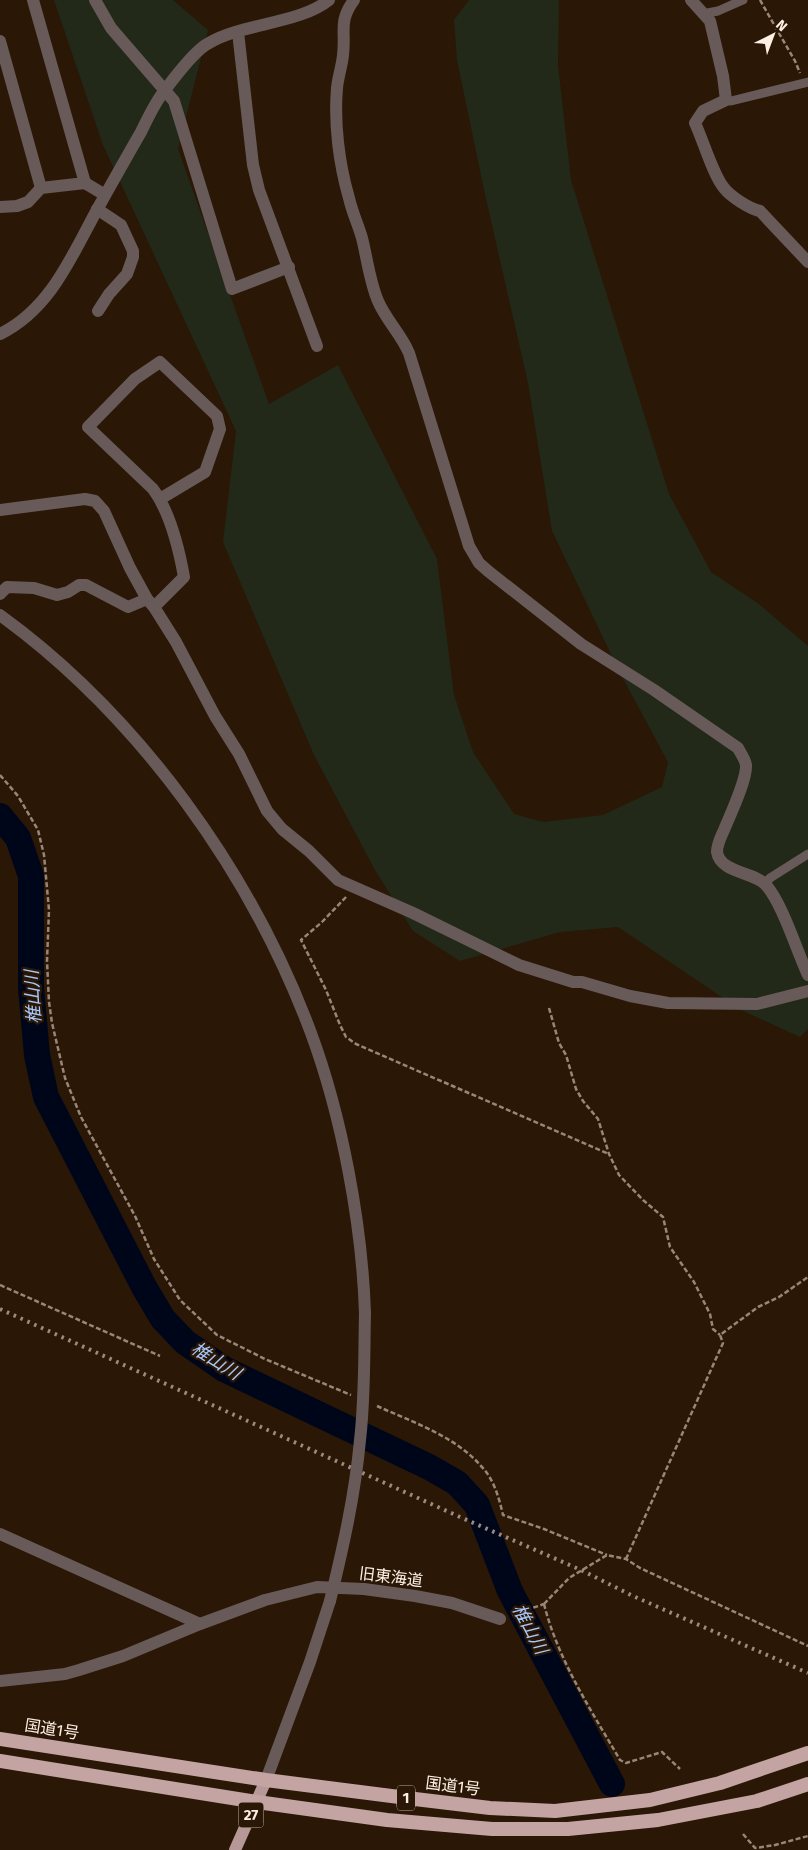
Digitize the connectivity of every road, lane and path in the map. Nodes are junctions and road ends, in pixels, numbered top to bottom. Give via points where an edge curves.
1 (33, 0) edge
2 (95, 0) edge
3 (329, 0) edge
4 (354, 0) edge
5 (691, 0) edge
6 (743, 0) edge
7 (760, 0) edge
8 (702, 14) junction
9 (238, 32) junction
10 (0, 41) edge
11 (806, 82) edge
12 (164, 91) junction
13 (726, 100) junction
14 (85, 183) junction
15 (41, 188) junction
16 (105, 195) junction
17 (0, 206) edge
18 (98, 209) junction
19 (808, 262) edge
20 (289, 267) junction
21 (98, 311) dead end
22 (0, 334) edge
23 (317, 346) dead end
24 (160, 499) junction
25 (0, 510) edge
26 (0, 594) edge
27 (150, 603) junction
28 (0, 615) edge
29 (0, 775) edge
30 (808, 854) edge
31 (765, 884) junction
32 (355, 886) junction
33 (808, 975) edge
34 (808, 991) edge
35 (549, 1008) dead end
36 (609, 1154) junction
37 (808, 1277) edge
38 (0, 1285) edge
39 (720, 1335) junction
40 (160, 1356) dead end
41 (352, 1395) dead end
42 (370, 1403) dead end
43 (0, 1534) edge
44 (607, 1555) junction
45 (626, 1559) junction
46 (544, 1604) junction
47 (500, 1619) joint
48 (200, 1624) junction
49 (808, 1646) edge
50 (0, 1681) edge
51 (0, 1739) edge
52 (808, 1753) edge
53 (0, 1761) edge
54 (680, 1769) dead end
55 (266, 1780) junction
56 (808, 1784) edge
57 (257, 1802) junction
58 (743, 1834) dead end
59 (808, 1836) edge
60 (235, 1850) edge

1 - 14 street
2 - 12 street via 110,28
3 - 9 street via 313,10
4 - 31 street via 344,18 343,54 337,88 338,134 344,179 377,298 409,353 469,546 488,571 581,644 738,748 746,767 717,853 722,862
5 - 8 street
6 - 8 lane
7 - 11 path
8 - 13 street via 710,21
9 - 12 street via 208,43
9 - 20 street via 253,165 259,190
10 - 15 street
11 - 13 lane
12 - 16 street
12 - 20 street via 174,101 232,289
13 - 19 street via 703,112 695,123 718,179 724,189 752,210 760,211
14 - 15 street
14 - 16 street
15 - 17 street via 28,202
16 - 18 street
18 - 21 street via 122,225 133,250 127,274 108,294
18 - 22 street via 49,294 18,323
20 - 23 street
24 - 24 street via 88,427 135,379 160,362 217,416 220,429 205,472
24 - 27 street via 180,551 184,577
25 - 27 street via 85,499 95,501 104,511
26 - 27 street via 7,587 34,588 57,595 86,585 128,607
27 - 32 street via 176,642 274,821 338,880
28 - 55 street, bridge via 96,698 138,743 209,836 250,902 297,999 312,1034 330,1094 354,1202 362,1263 364,1397 346,1538 330,1601
29 - 41 path via 18,796 38,830 44,855 49,910 49,1002 65,1078 81,1117 135,1216 154,1259 180,1300 217,1335
30 - 31 lane
31 - 33 street via 781,910
32 - 34 street via 519,965 630,996 668,1003 757,1004
32 - 36 path via 301,940 346,1037
35 - 36 path via 576,1089 598,1119
36 - 39 path via 619,1175 663,1217 670,1246 694,1282 710,1314 713,1329
37 - 39 path
38 - 40 path
39 - 45 path via 723,1343
42 - 44 path via 452,1442 470,1454 492,1482 503,1515
43 - 48 street
44 - 45 path
44 - 46 path via 569,1578
45 - 49 path
46 - 47 path
46 - 54 path via 549,1626 564,1660 620,1760 626,1763 662,1752
47 - 48 street, 旧東海道 via 452,1603 415,1596 317,1587 265,1600
48 - 50 street, 旧東海道 via 123,1656 65,1674
51 - 55 highway, 国道1号 / 1
52 - 55 highway, 国道1号 / 1 via 720,1783 650,1800 555,1811 490,1808
53 - 57 highway, 1
55 - 57 main road, 27
56 - 57 highway, 1 via 757,1801 658,1820 568,1829 492,1829 387,1820
57 - 60 main road, 27
58 - 59 path via 755,1848

